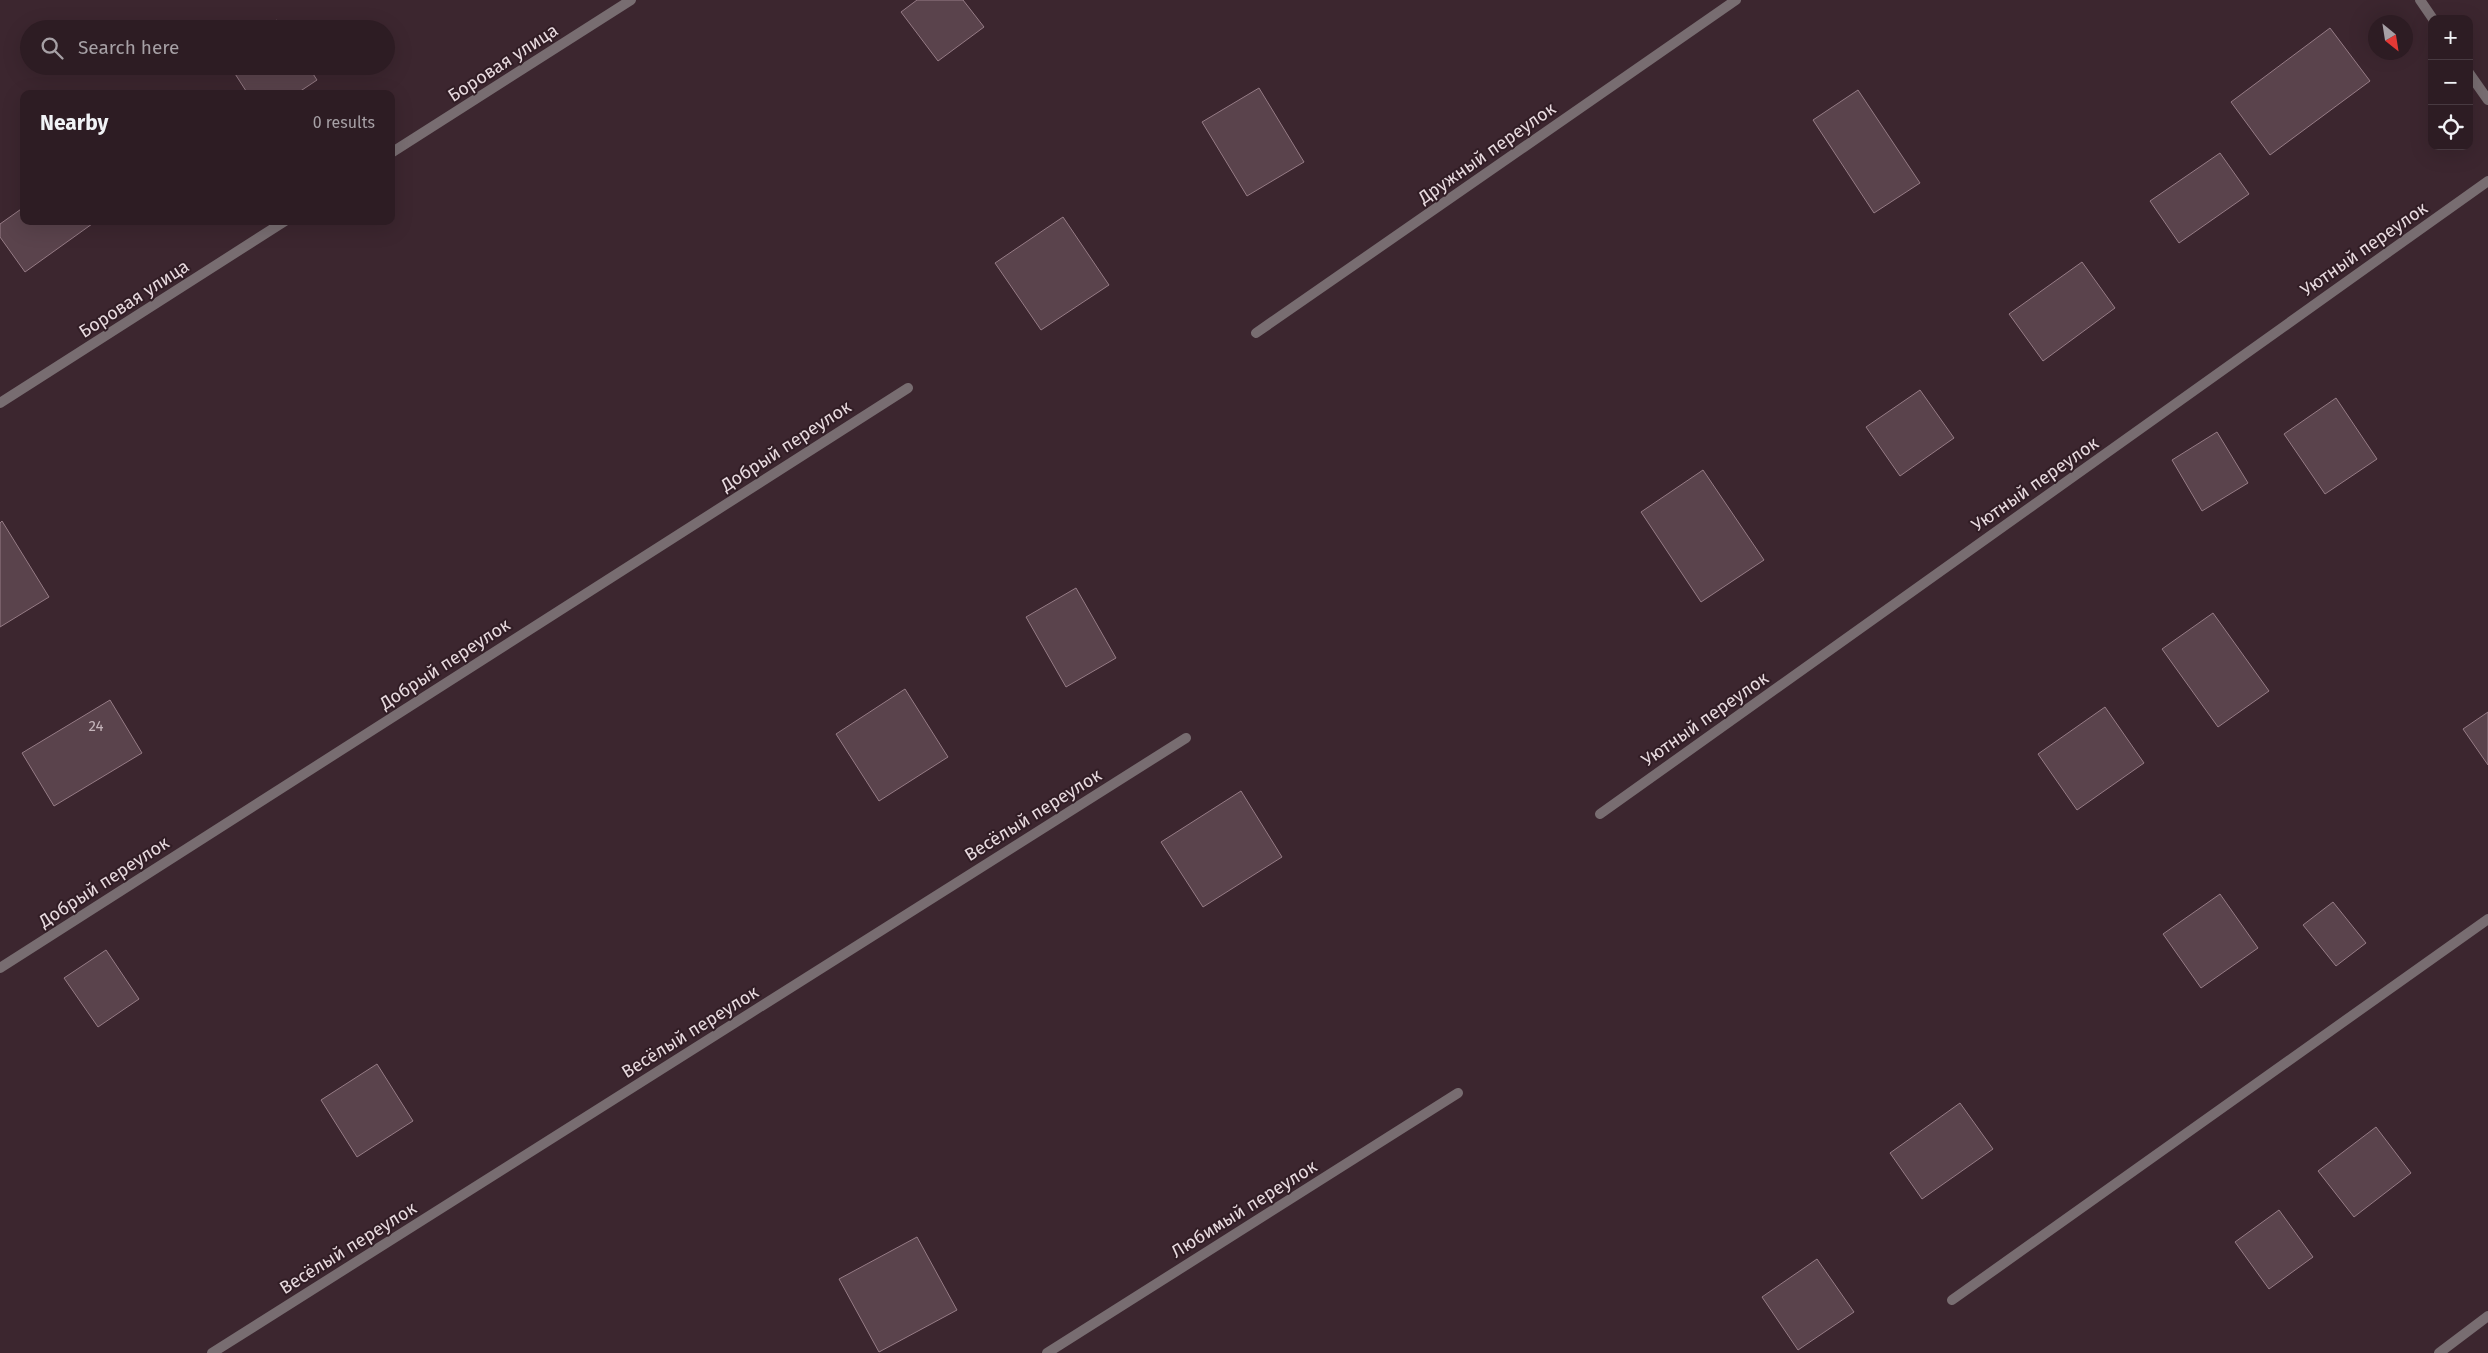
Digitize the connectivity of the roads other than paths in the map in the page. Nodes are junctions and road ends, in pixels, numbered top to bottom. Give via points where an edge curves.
1 (631, 0) edge
2 (1736, 0) edge
3 (2420, 0) edge
4 (2430, 15) edge
5 (2473, 78) edge
6 (2488, 100) edge
7 (395, 150) edge
8 (2488, 181) edge
9 (279, 225) edge
10 (1256, 333) dead end
11 (908, 388) dead end
12 (0, 403) edge
13 (1186, 738) dead end
14 (1600, 814) dead end
15 (2488, 919) edge
16 (0, 968) edge
17 (1458, 1093) dead end
18 (1952, 1300) dead end
19 (2488, 1316) edge
20 (212, 1353) edge
21 (1047, 1353) edge
22 (2439, 1353) edge

1 - 7 street, Боровая улица
2 - 10 street, Дружный переулок
3 - 4 street
5 - 6 street
8 - 14 street, Уютный переулок
9 - 12 street, Боровая улица
11 - 16 street, Добрый переулок
13 - 20 street, Весёлый переулок
15 - 18 street
17 - 21 street, Любимый переулок
19 - 22 street

